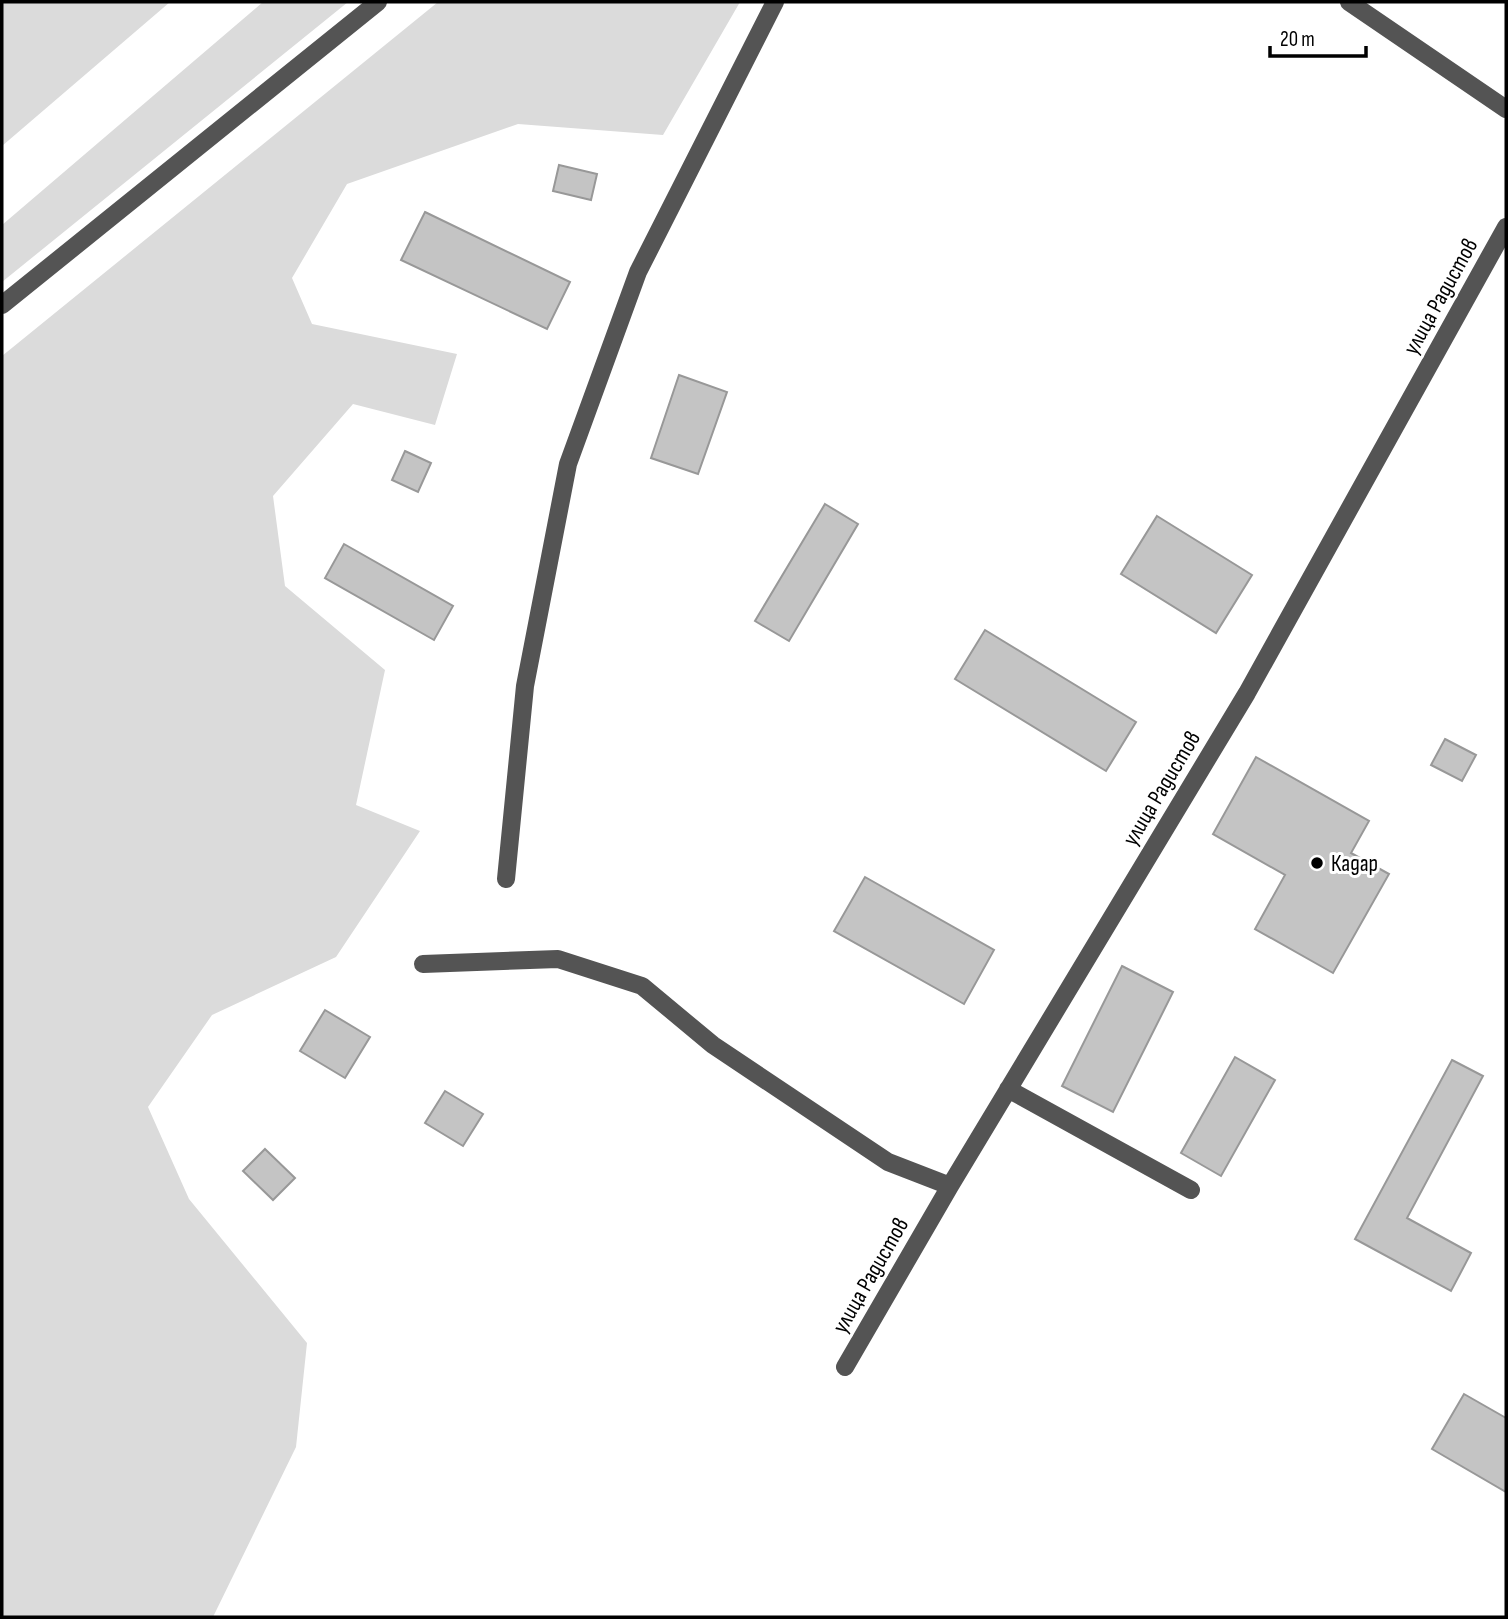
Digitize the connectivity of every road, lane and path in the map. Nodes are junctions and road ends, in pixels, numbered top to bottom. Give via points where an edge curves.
1 (378, 2) edge
2 (775, 2) edge
3 (1349, 2) edge
4 (1506, 109) edge
5 (1506, 227) edge
6 (2, 305) edge
7 (506, 879) dead end
8 (423, 964) dead end
9 (1008, 1089) junction
10 (950, 1186) junction
11 (1191, 1190) dead end
12 (845, 1367) dead end

1 - 6 street
2 - 7 street via 638,272 568,464 525,686
3 - 4 street
5 - 9 street, улица Радистов via 1247,693
8 - 10 street via 558,959 642,986 713,1045 888,1163
9 - 10 street, улица Радистов
9 - 11 street
10 - 12 street, улица Радистов

